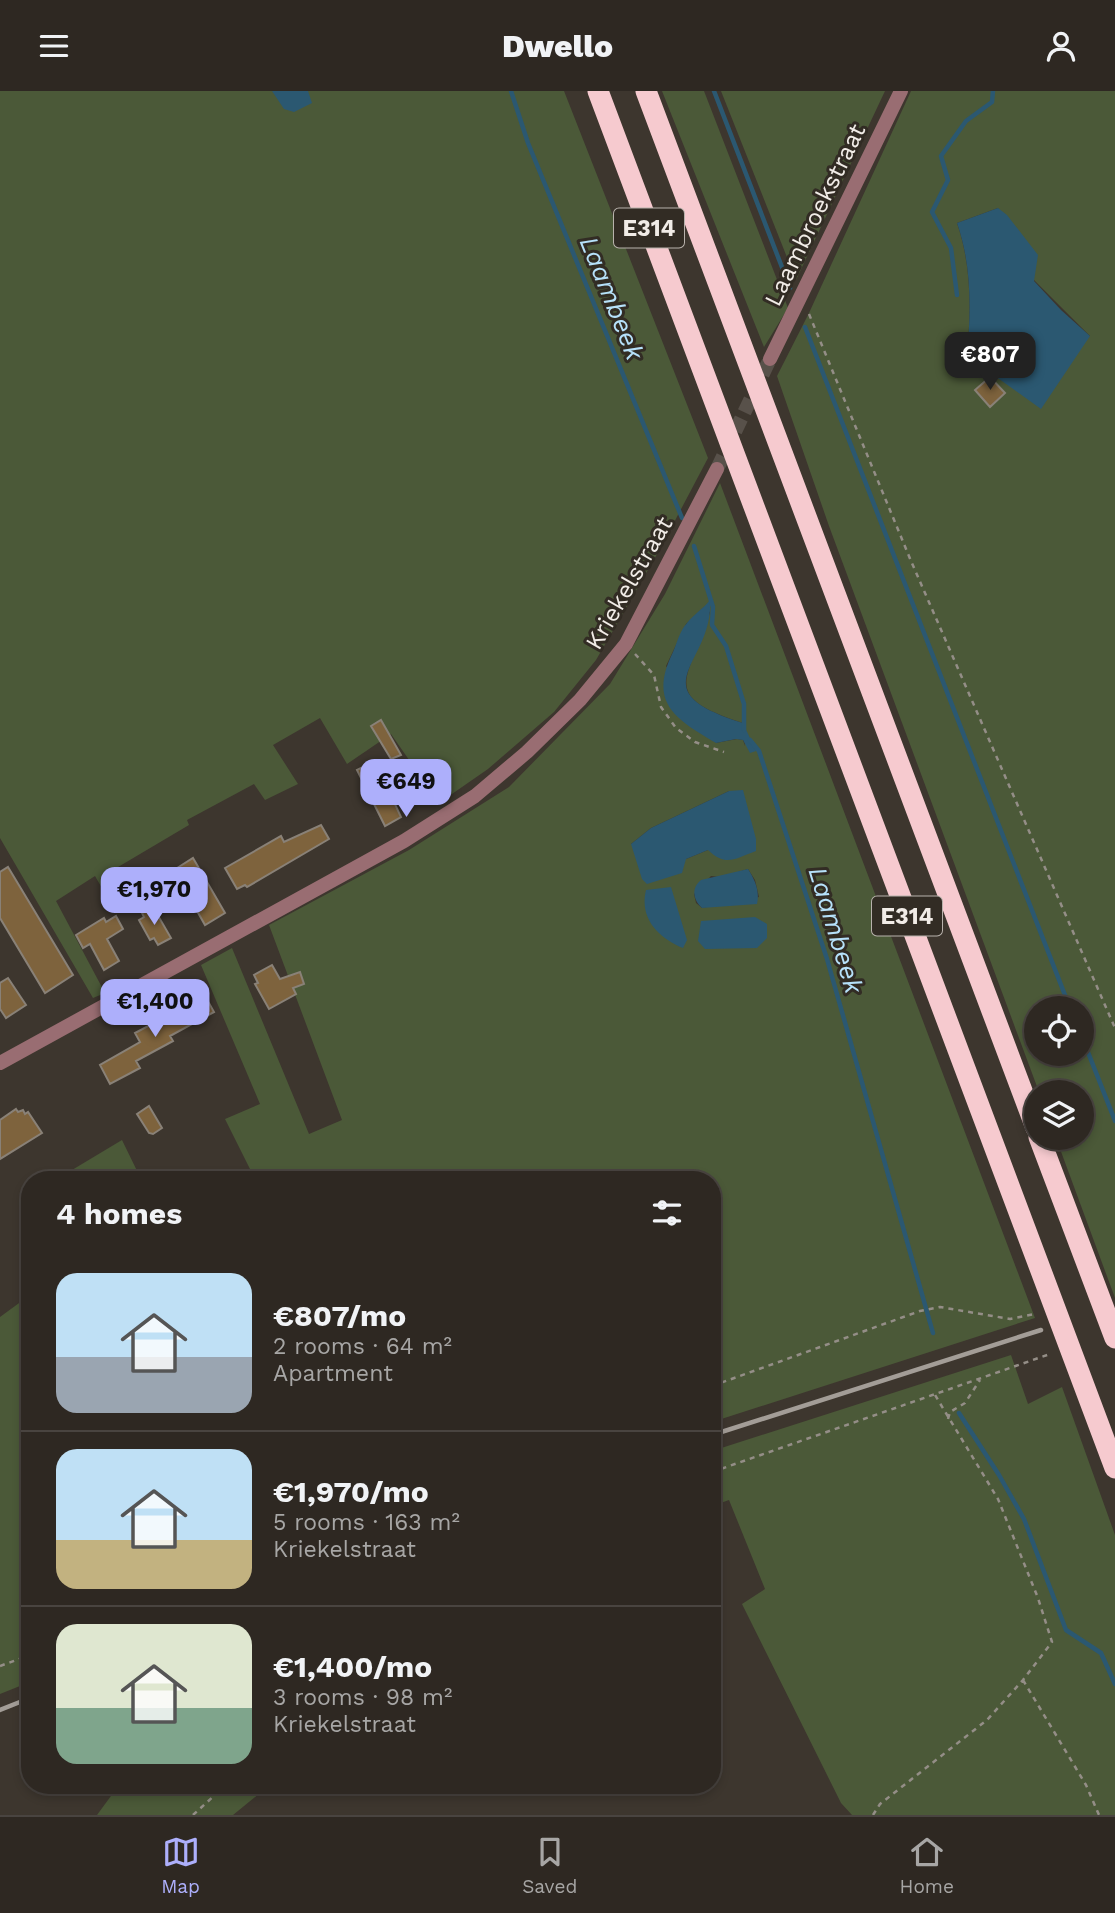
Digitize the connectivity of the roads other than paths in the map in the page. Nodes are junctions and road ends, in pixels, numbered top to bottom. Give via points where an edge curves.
1 (598, 91) edge
2 (646, 91) edge
3 (901, 91) edge
4 (770, 359) tunnel mouth
5 (717, 469) tunnel mouth
6 (0, 1063) edge
7 (1024, 1096) edge
8 (1044, 1150) edge
9 (1115, 1338) edge
10 (1115, 1468) edge

1 - 10 highway, E314
2 - 7 highway, E314
3 - 4 street, Laambroekstraat
5 - 6 street, Kriekelstraat via 626,644 580,700 475,796 404,841
8 - 9 highway

